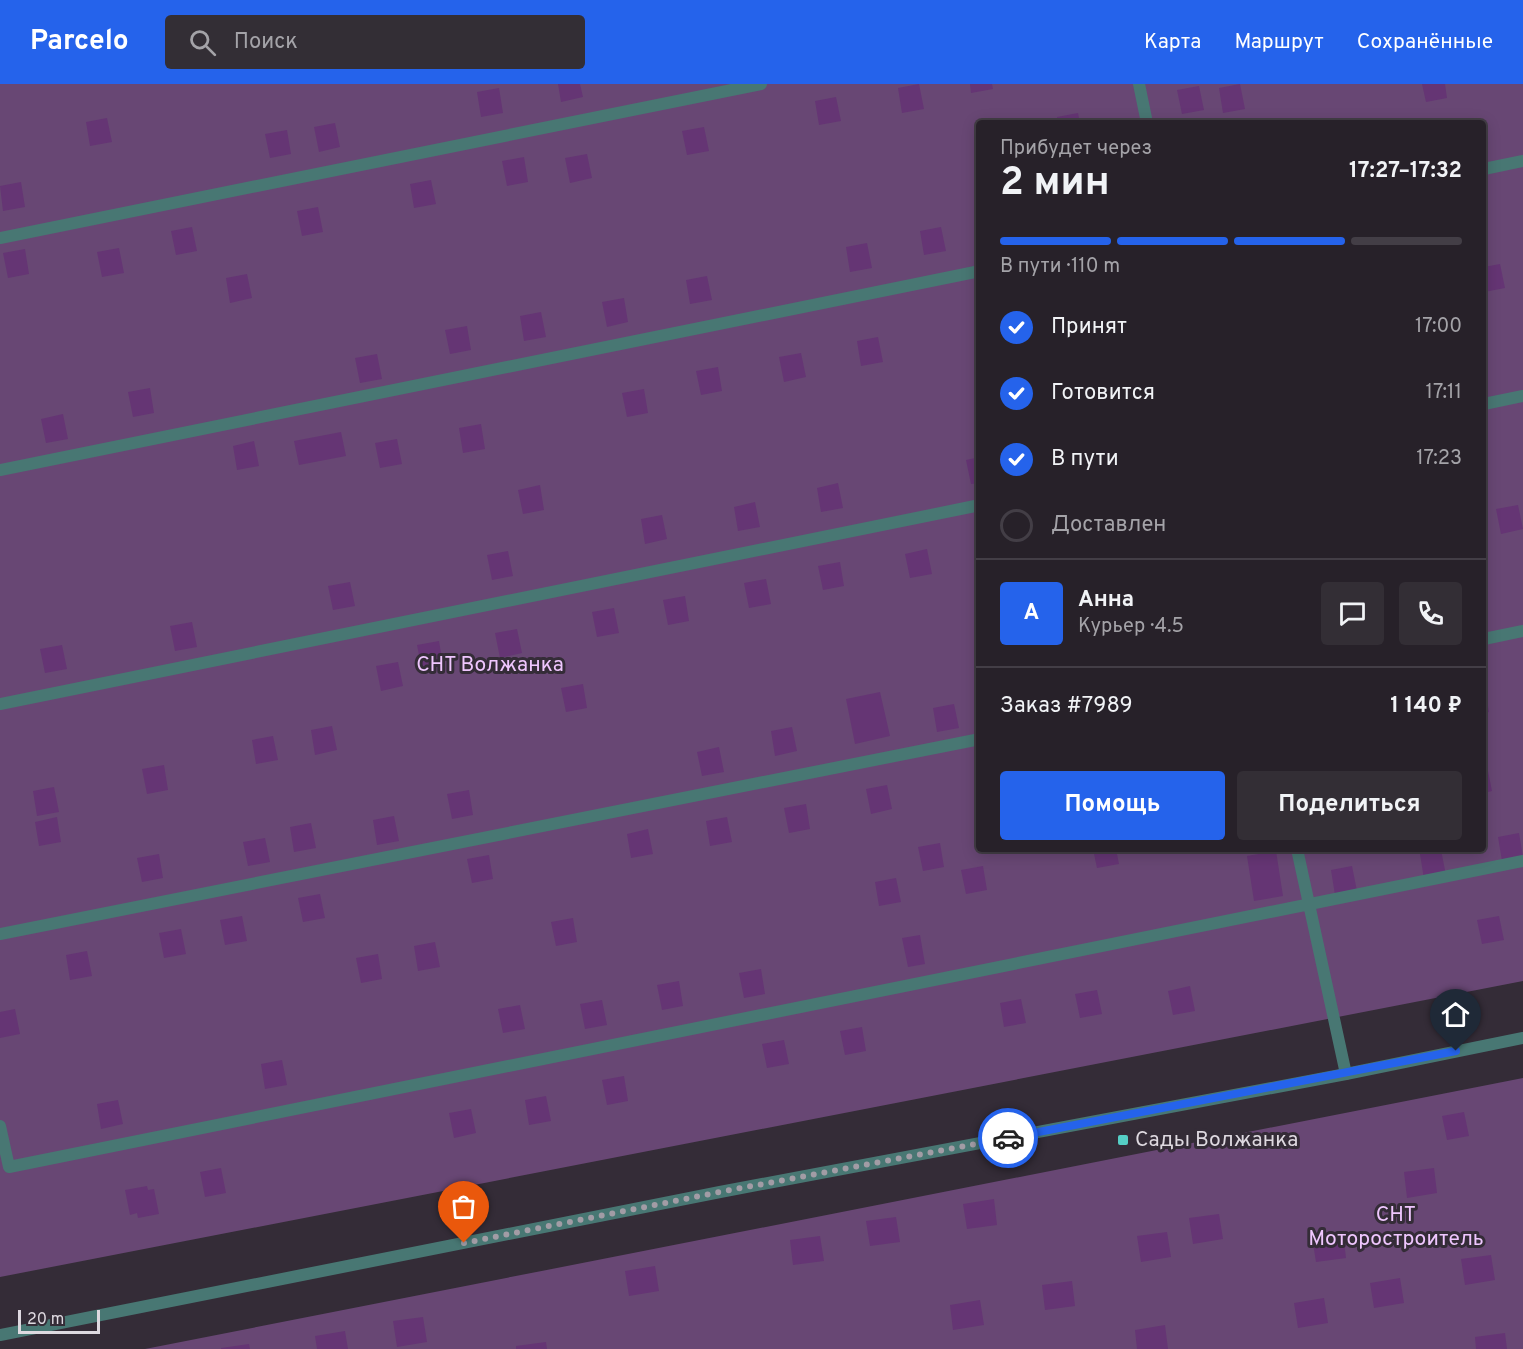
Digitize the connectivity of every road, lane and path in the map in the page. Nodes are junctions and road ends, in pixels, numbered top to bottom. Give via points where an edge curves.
1 (761, 84) edge
2 (1139, 84) edge
3 (1146, 120) edge
4 (1523, 161) edge
5 (1486, 169) edge
6 (0, 238) edge
7 (976, 272) edge
8 (1523, 396) edge
9 (1486, 404) edge
10 (0, 470) edge
11 (976, 506) edge
12 (1523, 631) edge
13 (1486, 639) edge
14 (0, 704) edge
15 (976, 740) edge
16 (1298, 852) edge
17 (1523, 861) edge
18 (1309, 904) junction
19 (0, 934) edge
20 (1523, 1038) edge
21 (1346, 1074) junction
22 (0, 1126) edge
23 (0, 1335) edge

1 - 6 street
2 - 3 street
4 - 5 street
7 - 10 street
8 - 9 street
11 - 14 street
12 - 13 street
15 - 19 street
16 - 18 street
17 - 18 street
18 - 21 street
18 - 22 street via 9,1167
20 - 21 street
21 - 23 street via 720,1192

